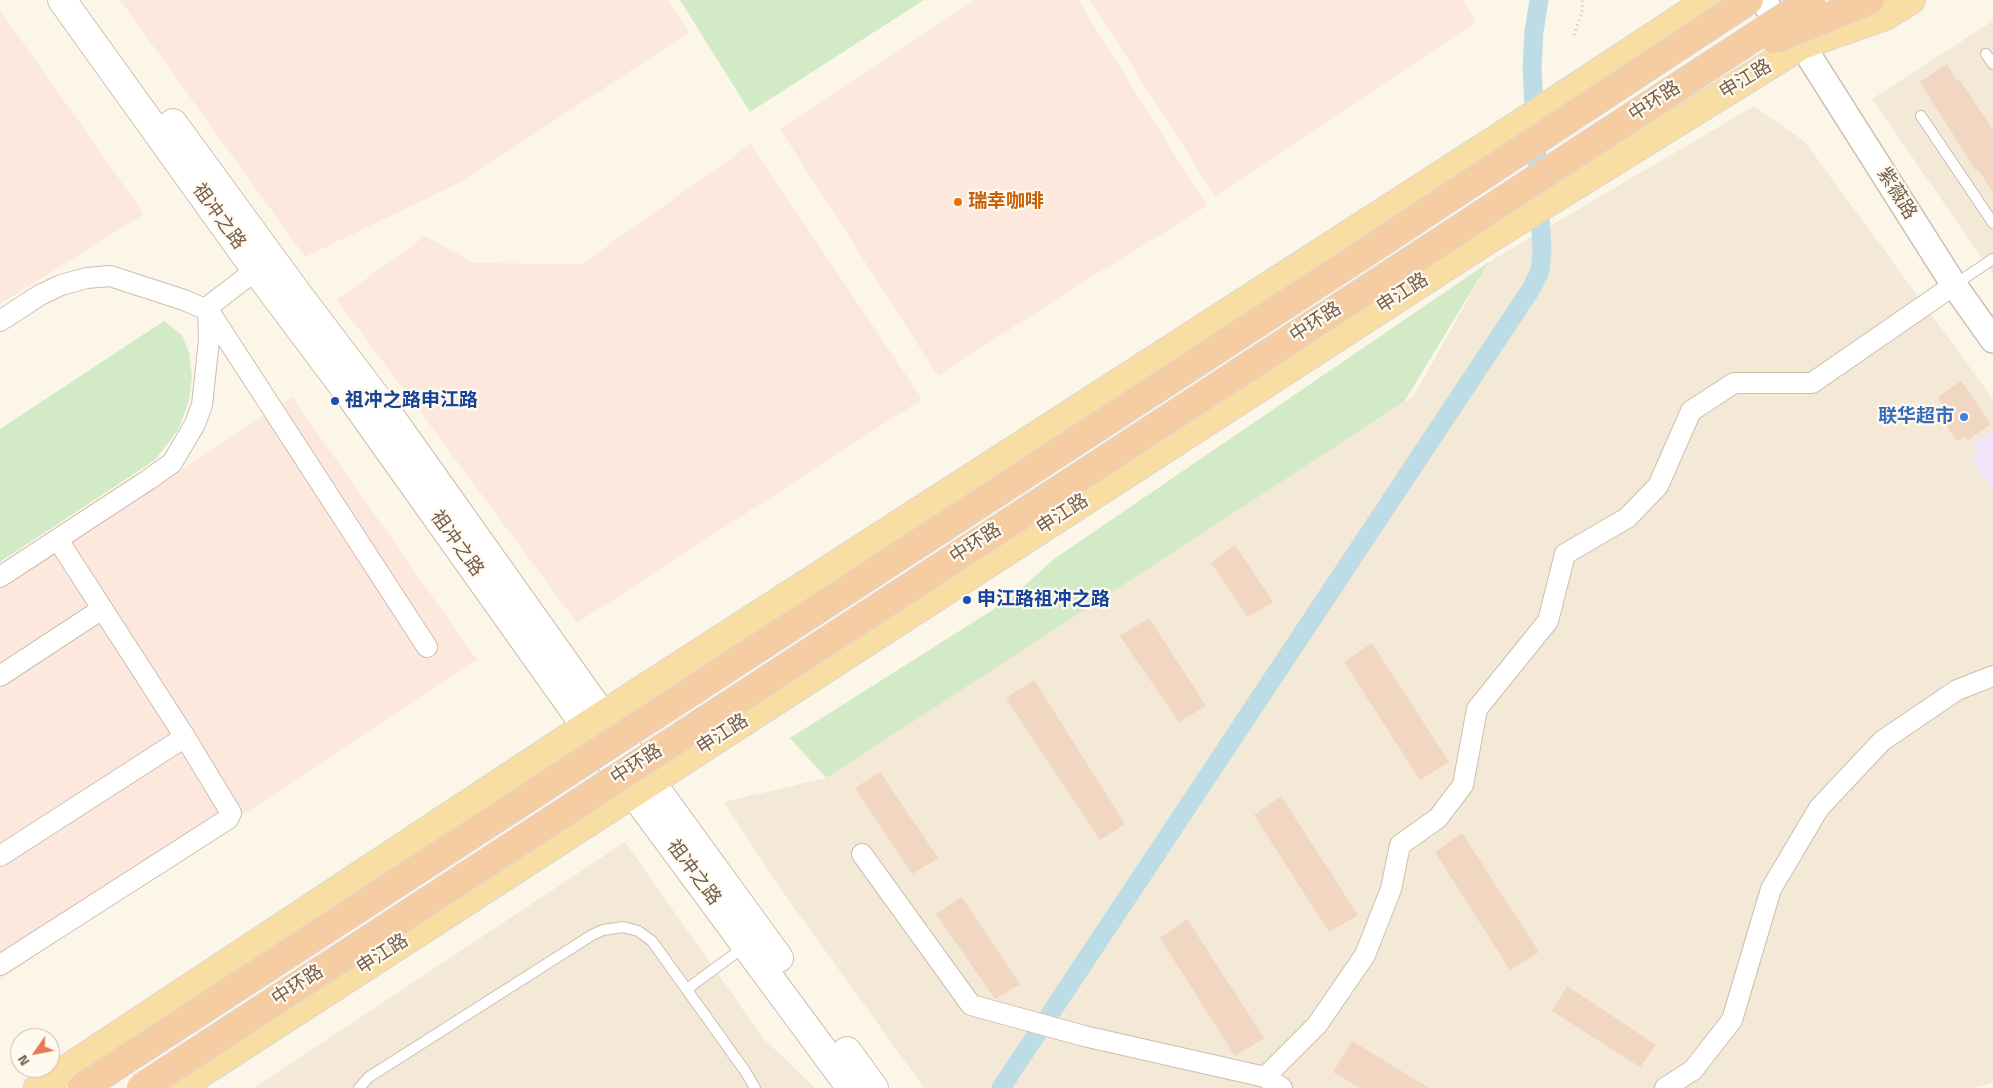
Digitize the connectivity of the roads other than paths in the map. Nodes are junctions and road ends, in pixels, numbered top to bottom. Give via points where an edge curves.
1 (62, 0) edge
2 (84, 0) edge
3 (1709, 0) edge
4 (1749, 0) edge
5 (1761, 0) edge
6 (1811, 0) edge
7 (1858, 0) edge
8 (1870, 0) edge
9 (1911, 0) edge
10 (1802, 45) junction
11 (1986, 54) dead end
12 (1719, 61) junction
13 (1993, 64) edge
14 (1921, 116) dead end
15 (1993, 223) edge
16 (1993, 259) edge
17 (256, 270) junction
18 (1954, 285) junction
19 (207, 308) junction
20 (0, 321) edge
21 (1993, 340) edge
22 (58, 540) junction
23 (0, 577) edge
24 (102, 609) junction
25 (428, 647) dead end
26 (0, 676) edge
27 (1993, 676) edge
28 (594, 721) junction
29 (185, 737) junction
30 (642, 787) junction
31 (862, 854) dead end
32 (0, 856) edge
33 (746, 945) junction
34 (0, 966) edge
35 (687, 989) junction
36 (77, 1077) edge
37 (1265, 1077) junction
38 (38, 1088) edge
39 (142, 1088) edge
40 (178, 1088) edge
41 (359, 1088) edge
42 (754, 1088) edge
43 (851, 1088) edge
44 (874, 1088) edge
45 (1282, 1088) edge
46 (1665, 1088) edge

1 - 17 main road, 祖冲之路
2 - 28 main road, 祖冲之路 via 385,409
3 - 28 main road
4 - 36 highway, 中环路, bridge via 1397,233
5 - 10 street, 紫薇路
6 - 12 highway, 中环路, bridge
7 - 10 main road
8 - 12 highway, bridge
9 - 10 main road, 申江路 via 1885,16
10 - 18 street, 紫薇路
10 - 30 main road, 申江路 via 1489,238
11 - 13 lane
12 - 39 highway, 中环路, bridge
14 - 15 lane
16 - 18 lane
17 - 19 street
17 - 28 main road, 祖冲之路
18 - 21 street, 紫薇路
18 - 37 street via 1812,383 1734,383 1691,411 1658,486 1627,518 1565,554 1548,621 1477,709 1463,785 1438,818 1400,845 1392,889 1365,955 1317,1025
19 - 20 street via 110,276 87,278 61,286 40,295
19 - 22 street via 209,340 202,405 184,445 172,463
19 - 25 street
22 - 23 street
22 - 24 street
24 - 26 street
24 - 29 street
27 - 46 street via 1957,690 1882,741 1820,808 1771,889 1732,1020 1693,1070
28 - 30 main road, 祖冲之路
28 - 36 main road
29 - 32 street
29 - 34 street via 231,813 228,819
30 - 33 main road, 祖冲之路
30 - 40 main road, 申江路
30 - 44 main road, 祖冲之路
31 - 37 street via 971,1005 1084,1036
33 - 35 lane
33 - 43 main road, 祖冲之路
35 - 41 lane via 652,941 638,931 623,927 603,930 368,1077
35 - 42 lane via 745,1070
36 - 38 main road
37 - 45 street

